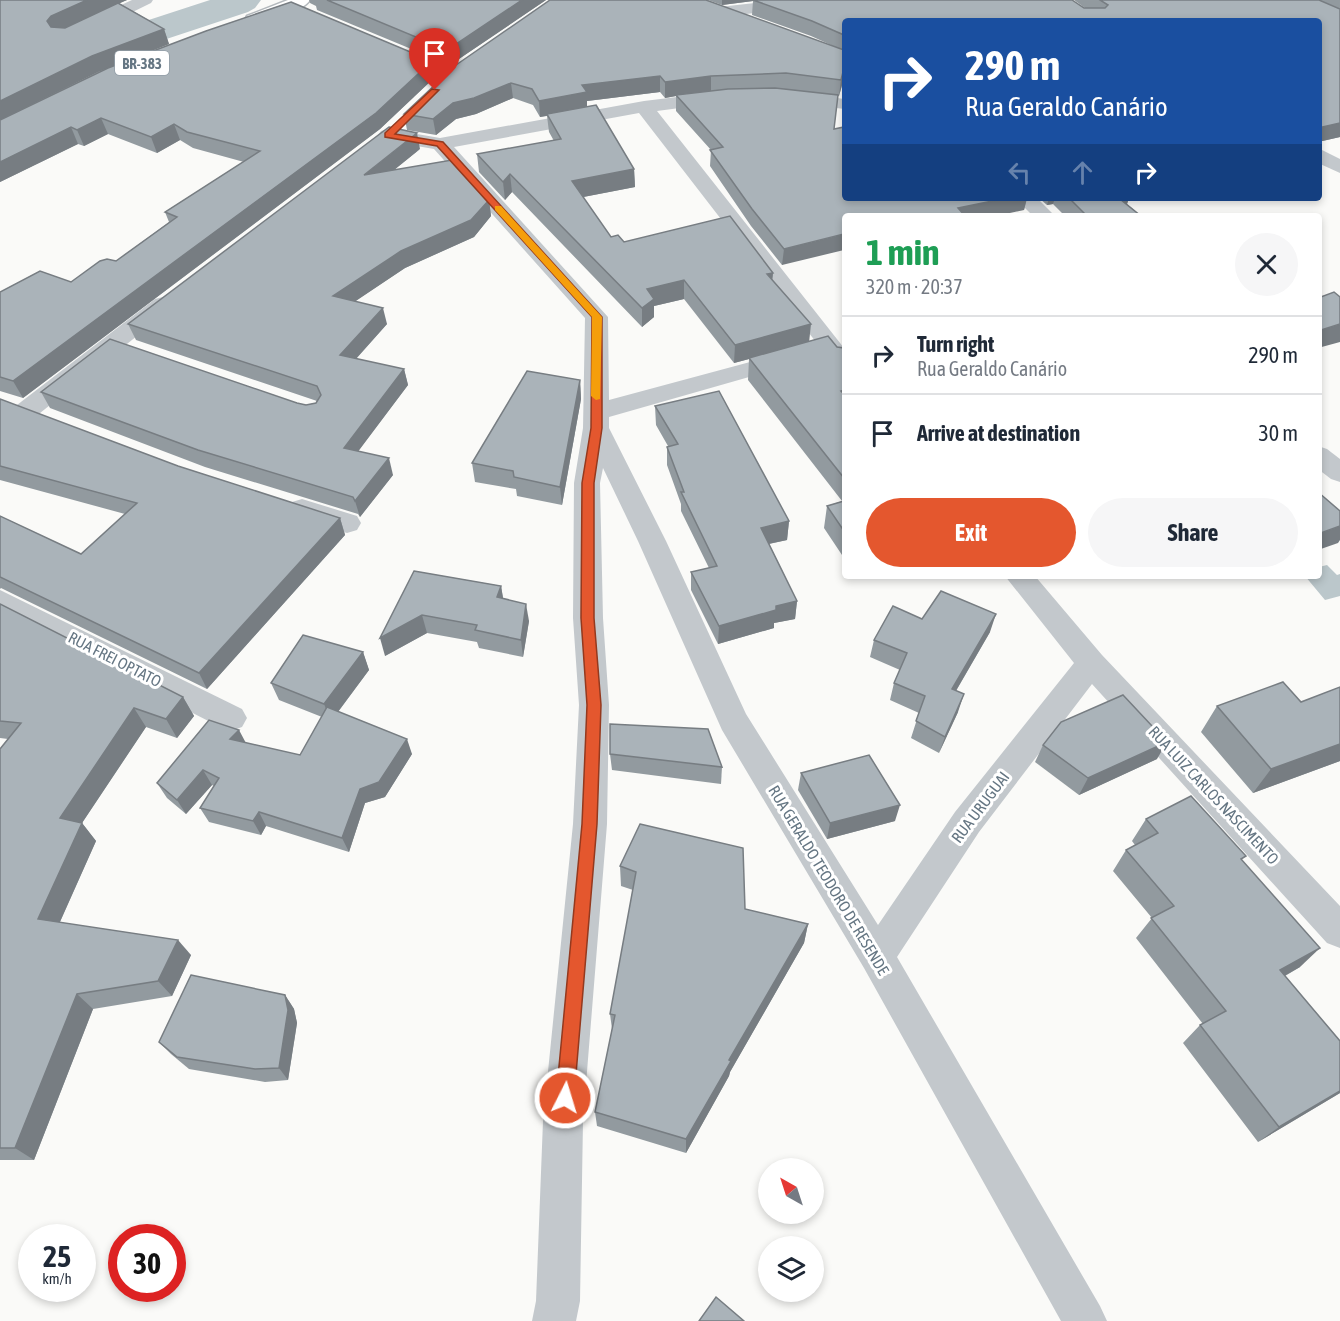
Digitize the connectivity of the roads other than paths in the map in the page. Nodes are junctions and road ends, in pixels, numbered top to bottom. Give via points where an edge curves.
1 (145, 0) edge
2 (825, 0) edge
3 (295, 3) edge
4 (702, 6) edge
5 (719, 12) junction
6 (311, 16) edge
7 (754, 24) edge
8 (234, 28) edge
9 (75, 33) edge
10 (386, 48) edge
11 (469, 63) edge
12 (451, 75) junction
13 (435, 90) edge
14 (775, 96) edge
15 (741, 98) edge
16 (842, 104) edge
17 (644, 107) junction
18 (387, 135) edge
19 (440, 144) junction
20 (1322, 156) edge
21 (1340, 167) edge
22 (1028, 201) edge
23 (1042, 213) edge
24 (179, 292) edge
25 (840, 351) edge
26 (0, 401) edge
27 (26, 411) junction
28 (596, 420) junction
29 (57, 423) edge
30 (282, 502) edge
31 (347, 523) dead end
32 (1021, 579) edge
33 (0, 601) edge
34 (1091, 663) junction
35 (231, 718) dead end
36 (1340, 931) edge
37 (877, 956) junction
38 (554, 1321) edge
39 (1084, 1321) edge

1 - 9 street
2 - 5 street
3 - 6 street
3 - 8 highway
4 - 5 street
5 - 7 street
10 - 12 street
11 - 12 street
12 - 13 street
14 - 16 street
15 - 17 street via 706,98
17 - 19 street
17 - 25 street
18 - 19 street
19 - 28 street via 597,317
20 - 21 street
22 - 23 street
24 - 27 street via 124,347
25 - 28 street
26 - 27 street
27 - 29 street
28 - 37 street, RUA GERALDO TEODORO DE RESENDE via 733,721
28 - 38 street via 588,483 588,618 594,705 590,824 563,1121 558,1302
30 - 31 street
32 - 34 street, RUA LUIZ CARLOS NASCIMENTO
33 - 35 street, RUA FREI OPTATO
34 - 36 street, RUA LUIZ CARLOS NASCIMENTO
34 - 37 street, RUA URUGUAI via 967,822
37 - 39 street, RUA GERALDO TEODORO DE RESENDE

